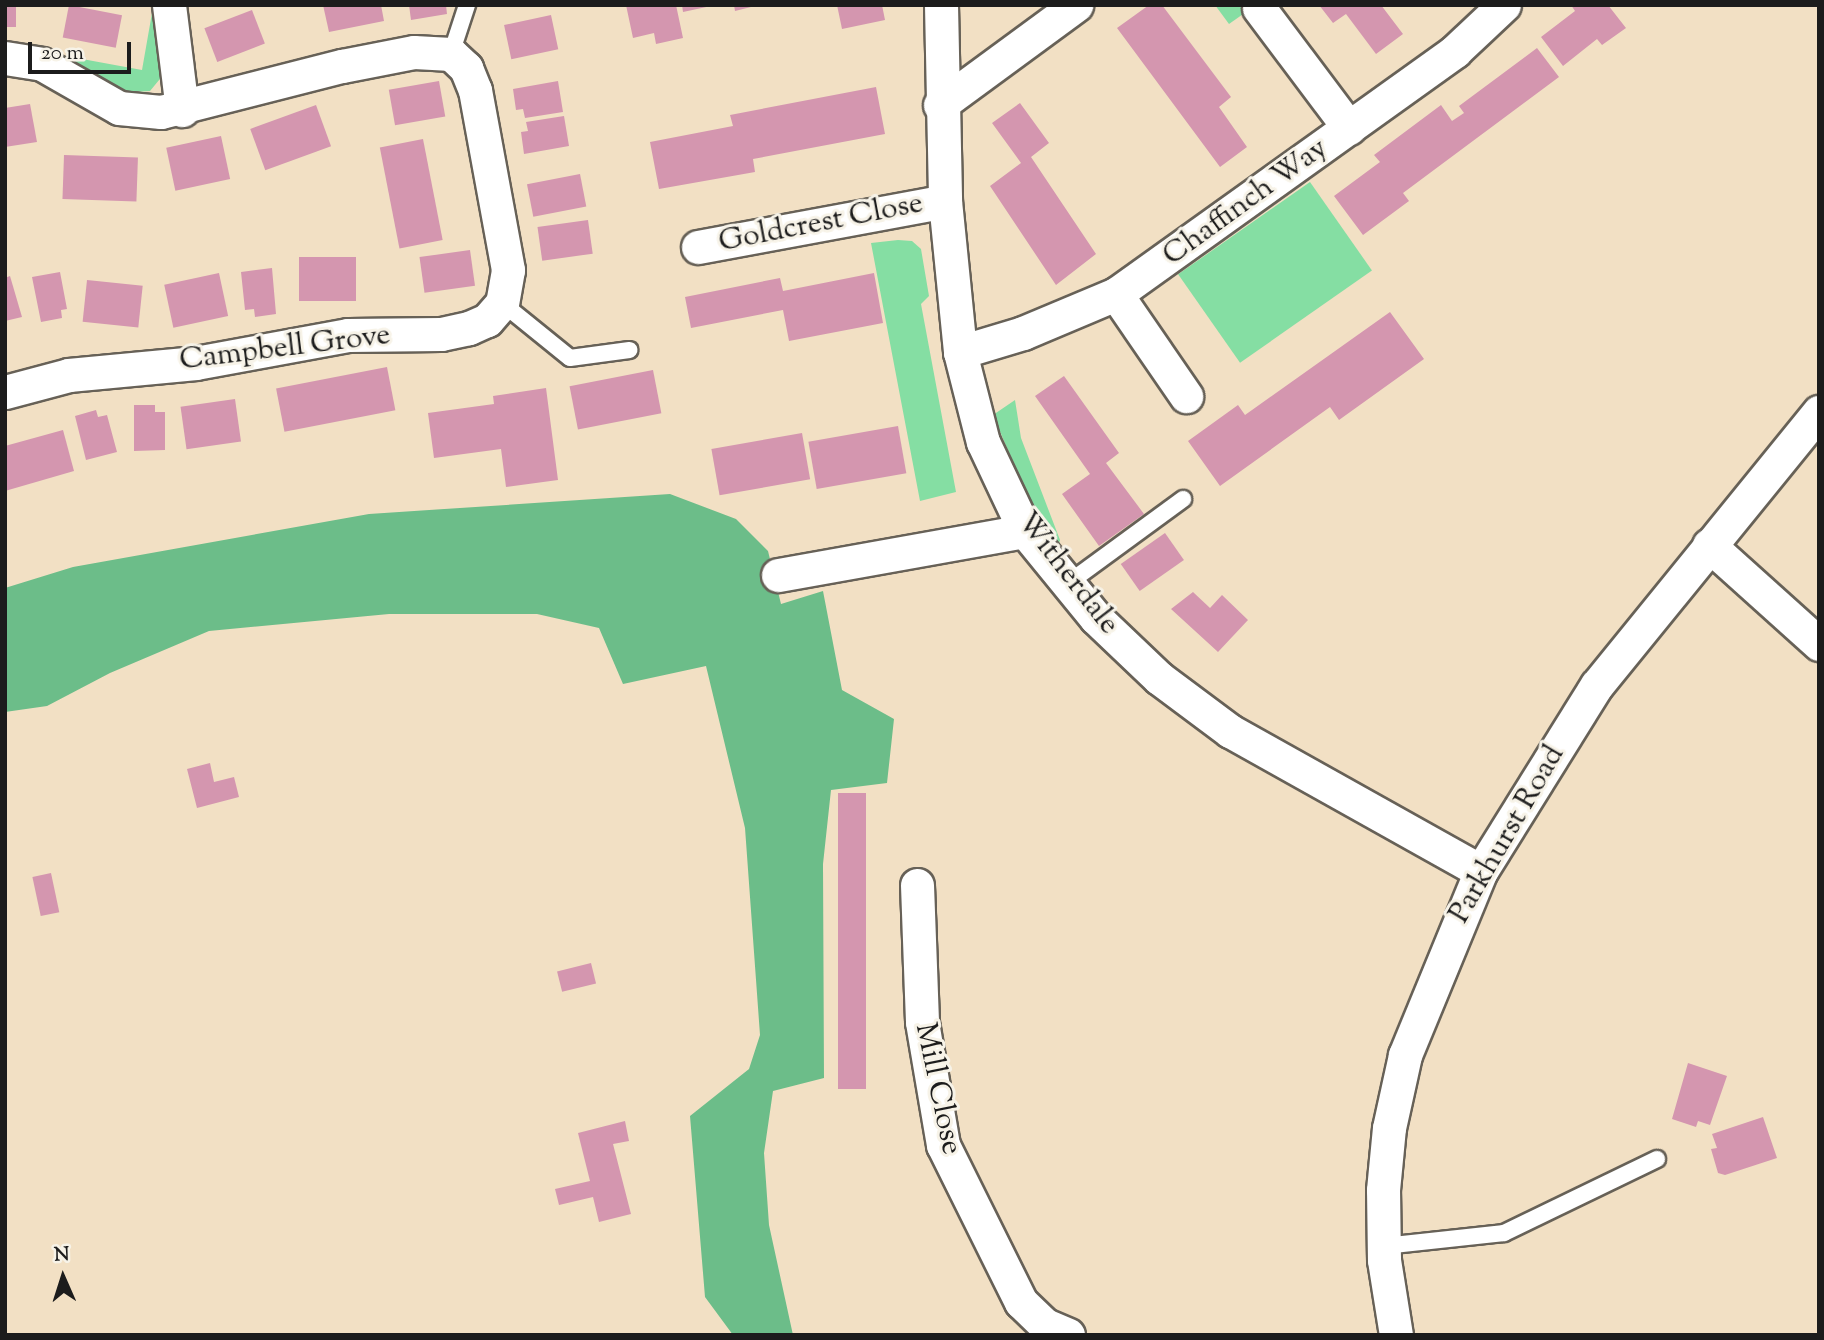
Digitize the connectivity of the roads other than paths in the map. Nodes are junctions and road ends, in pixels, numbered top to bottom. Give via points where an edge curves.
1 (169, 5) edge
2 (467, 5) edge
3 (941, 5) edge
4 (1076, 5) edge
5 (1504, 5) edge
6 (1259, 8) dead end
7 (451, 54) junction
8 (5, 58) edge
9 (940, 105) junction
10 (182, 110) junction
11 (1349, 128) junction
12 (945, 201) junction
13 (698, 247) dead end
14 (1116, 294) junction
15 (502, 303) junction
16 (629, 350) dead end
17 (960, 352) junction
18 (5, 392) edge
19 (1186, 396) dead end
20 (1819, 412) edge
21 (1183, 499) dead end
22 (1025, 531) junction
23 (1709, 545) junction
24 (778, 575) dead end
25 (1068, 584) junction
26 (1819, 644) edge
27 (1481, 871) junction
28 (917, 885) dead end
29 (1657, 1159) dead end
30 (1384, 1246) junction
31 (1068, 1335) edge
32 (1396, 1335) edge

1 - 10 street
2 - 7 lane
3 - 9 street, Witherdale
4 - 9 street
5 - 11 street, Chaffinch Way via 1455,51
6 - 11 street
7 - 10 street via 414,52 342,66
7 - 15 street via 466,68 475,90 508,270
8 - 10 street via 42,64 119,108
9 - 12 street, Witherdale
11 - 14 street, Chaffinch Way
12 - 13 street, Goldcrest Close
12 - 17 street, Witherdale
14 - 17 street, Chaffinch Way via 1023,333
14 - 19 street
15 - 16 lane via 570,358
15 - 18 street, Campbell Grove via 488,320 441,334 348,335 196,363 69,375
17 - 22 street, Witherdale via 983,442
20 - 23 street, Parkhurst Road
21 - 25 lane
22 - 24 street
22 - 25 street, Witherdale
23 - 26 street
23 - 27 street, Parkhurst Road via 1597,685
25 - 27 street, Witherdale via 1096,618 1159,678 1230,731
27 - 30 street, Parkhurst Road via 1405,1055 1389,1128 1382,1191
28 - 31 street, Mill Close via 922,1023 943,1145 989,1247 1021,1302 1045,1325
29 - 30 lane via 1504,1233
30 - 32 street, Parkhurst Road

